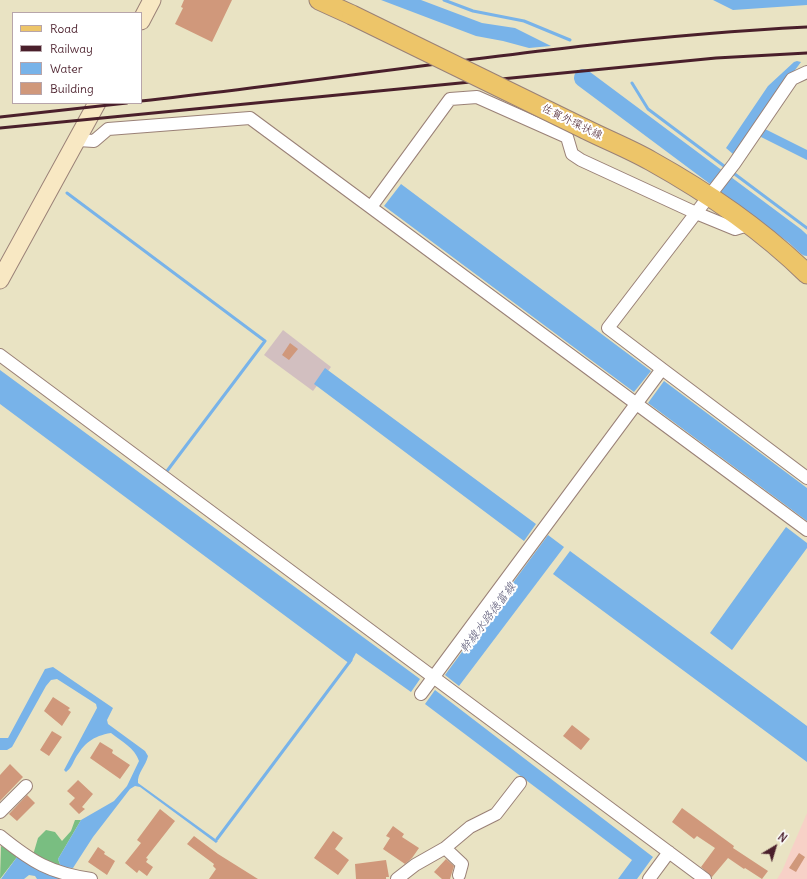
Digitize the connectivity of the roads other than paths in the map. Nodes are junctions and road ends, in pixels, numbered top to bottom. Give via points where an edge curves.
1 (152, 0) edge
2 (319, 0) edge
3 (142, 19) edge
4 (807, 72) edge
5 (96, 104) edge
6 (78, 140) junction
7 (712, 192) junction
8 (371, 207) junction
9 (696, 213) junction
10 (748, 225) junction
11 (807, 274) edge
12 (0, 280) edge
13 (0, 355) edge
14 (662, 369) junction
15 (635, 404) junction
16 (807, 478) edge
17 (804, 527) edge
18 (431, 685) junction
19 (520, 782) dead end
20 (26, 786) dead end
21 (0, 812) edge
22 (0, 836) edge
23 (445, 848) junction
24 (669, 852) junction
25 (459, 875) dead end
26 (91, 879) edge
27 (397, 879) edge
28 (649, 879) edge
29 (705, 879) edge

1 - 3 street
2 - 7 main road, 佐賀外環状線, bridge
4 - 7 street via 792,78
5 - 6 street
6 - 8 street via 94,141 108,129 250,118
6 - 12 street
7 - 9 street
7 - 10 main road, 佐賀外環状線
8 - 9 street via 450,99 477,97 567,137 572,154 581,160
8 - 15 street
9 - 10 street via 735,229
9 - 14 street via 608,328
10 - 11 main road, 佐賀外環状線
13 - 18 street
14 - 15 street
14 - 16 street
15 - 17 street
15 - 18 street
18 - 24 street via 452,690
19 - 23 street via 496,814 470,827
20 - 21 street
22 - 26 street via 42,866 65,875
23 - 25 street via 462,864
23 - 27 street
24 - 28 street
24 - 29 street

